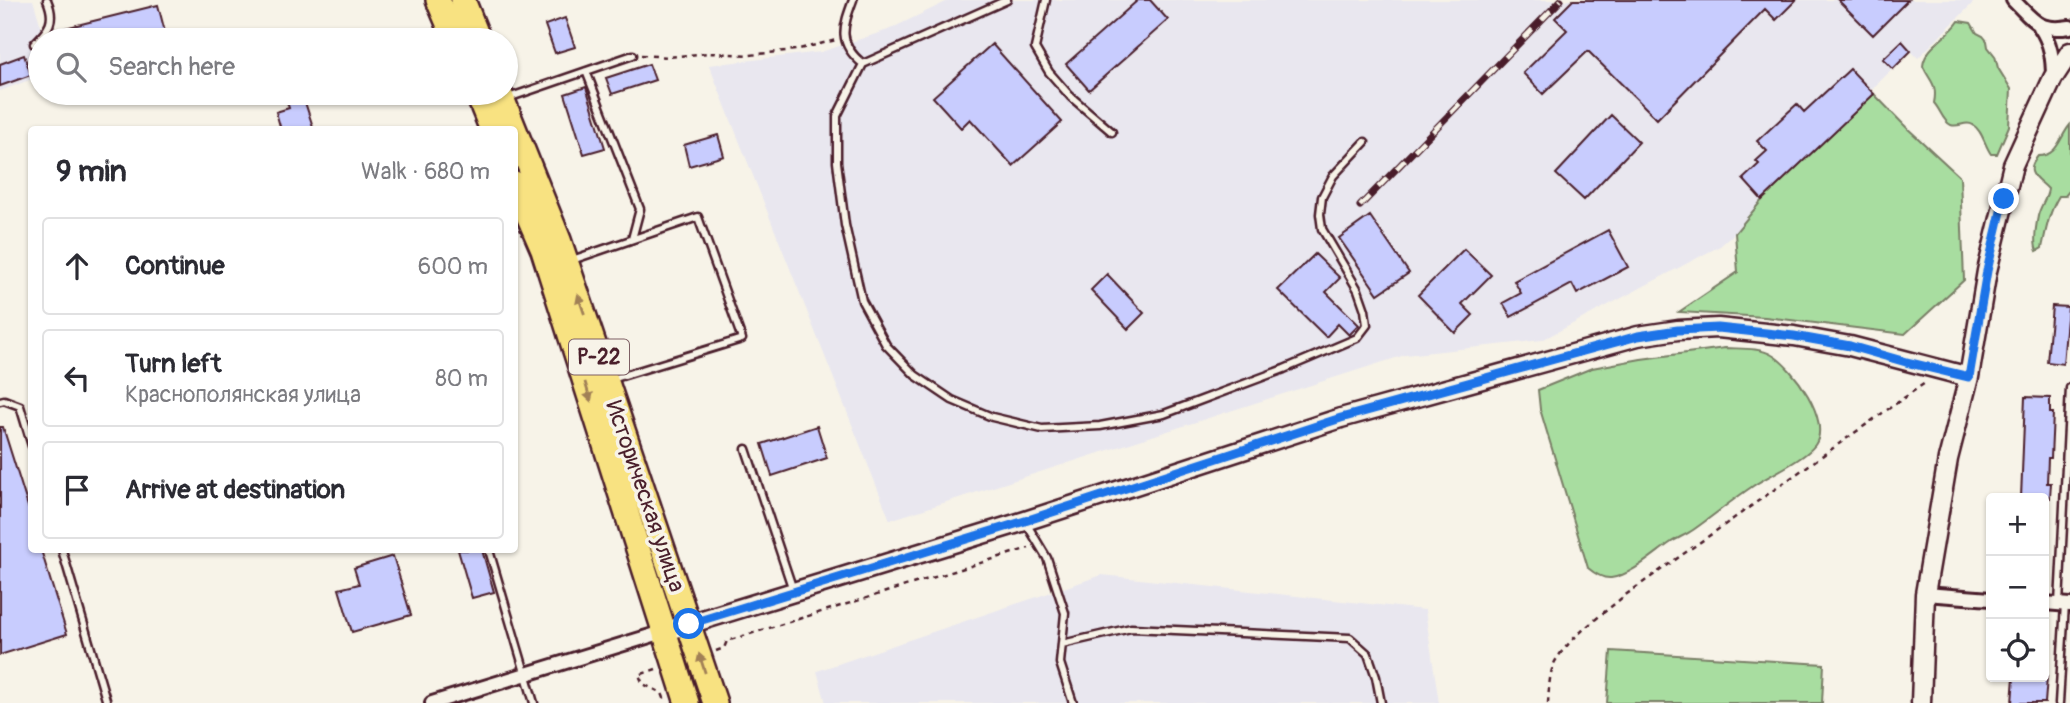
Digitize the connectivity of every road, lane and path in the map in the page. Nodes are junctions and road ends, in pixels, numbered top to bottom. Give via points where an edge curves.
1 (47, 0) edge
2 (439, 0) edge
3 (463, 0) edge
4 (853, 0) edge
5 (1007, 0) edge
6 (1046, 0) edge
7 (2013, 0) edge
8 (2040, 27) junction
9 (2070, 27) edge
10 (49, 28) edge
11 (450, 28) edge
12 (475, 28) edge
13 (846, 37) junction
14 (2070, 52) edge
15 (633, 55) joint
16 (863, 64) junction
17 (586, 71) junction
18 (2053, 78) junction
19 (518, 91) edge
20 (482, 105) edge
21 (506, 105) edge
22 (490, 126) edge
23 (514, 126) edge
24 (1112, 132) dead end
25 (518, 137) edge
26 (1365, 142) dead end
27 (518, 193) edge
28 (632, 239) junction
29 (567, 262) junction
30 (1942, 371) junction
31 (1969, 377) junction
32 (607, 381) junction
33 (2070, 388) edge
34 (0, 401) edge
35 (28, 433) edge
36 (746, 449) dead end
37 (1025, 521) junction
38 (1039, 545) junction
39 (63, 553) edge
40 (490, 553) edge
41 (794, 592) junction
42 (1925, 594) junction
43 (1986, 599) edge
44 (2065, 604) edge
45 (689, 624) junction
46 (663, 632) junction
47 (1062, 644) junction
48 (699, 655) junction
49 (674, 663) junction
50 (525, 674) junction
51 (107, 703) edge
52 (432, 703) edge
53 (534, 703) edge
54 (666, 703) edge
55 (687, 703) edge
56 (715, 703) edge
57 (1073, 703) edge
58 (1381, 703) edge
59 (1548, 703) edge
60 (1921, 703) edge
61 (2059, 703) edge

1 - 10 lane via 52,11
2 - 11 highway
3 - 12 highway
4 - 13 lane via 843,27
5 - 16 lane
6 - 24 lane via 1035,48 1070,96
7 - 8 street
8 - 9 street
8 - 18 street via 2050,48
13 - 15 path via 750,55
13 - 16 lane via 850,53
14 - 18 main road
15 - 17 lane
16 - 26 lane via 837,116 845,225 862,301 886,345 915,375 982,413 1042,429 1100,426 1164,414 1357,338 1367,325 1365,310 1322,229 1320,214 1322,197 1333,176
17 - 19 lane
17 - 28 lane via 640,209
18 - 31 main road via 2013,164 1987,271
20 - 22 highway
21 - 23 highway, Историческая улица / Р-22
25 - 29 highway, Историческая улица / Р-22
27 -> 46 highway, Историческая улица / Р-22 via 546,261
28 - 29 lane
28 - 32 lane via 698,217 742,340
32 -> 29 highway, Историческая улица / Р-22
30 - 31 main road
30 - 37 main road via 1794,336 1718,328 1638,336 1341,418
30 - 59 path via 1623,596 1555,661
31 - 42 main road via 1948,458
32 - 45 highway, Историческая улица / Р-22
33 - 44 lane
34 - 35 lane via 20,407
36 - 41 lane
37 - 38 lane
37 - 41 main road
38 - 47 lane via 1065,613
38 - 48 path via 727,641 724,648
39 - 51 lane
40 - 50 lane
41 - 45 main road
42 - 43 street
42 - 60 main road
44 - 61 lane
45 - 46 main road
45 - 48 highway, Историческая улица / Р-22
46 - 49 highway, Историческая улица / Р-22
46 - 50 street
47 - 57 lane via 1060,663
47 - 58 lane via 1131,628 1350,638 1368,654
56 -> 48 highway, Историческая улица / Р-22
49 - 54 path via 639,675
49 - 55 highway, Историческая улица / Р-22
50 - 52 street
50 - 53 lane

